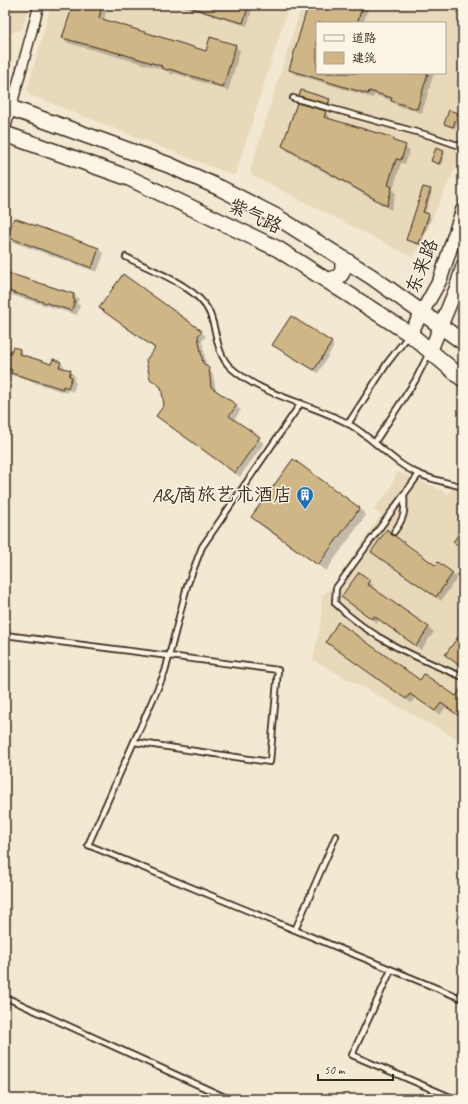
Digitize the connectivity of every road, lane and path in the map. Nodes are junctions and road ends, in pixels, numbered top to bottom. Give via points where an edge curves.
1 (39, 5) edge
2 (293, 98) dead end
3 (8, 106) edge
4 (5, 130) edge
5 (5, 134) edge
6 (463, 147) edge
7 (463, 209) edge
8 (126, 257) dead end
9 (342, 258) junction
10 (463, 266) edge
11 (328, 280) junction
12 (423, 312) junction
13 (440, 326) junction
14 (410, 334) junction
15 (463, 342) edge
16 (430, 352) junction
17 (463, 379) edge
18 (301, 403) junction
19 (348, 424) junction
20 (375, 442) junction
21 (419, 474) junction
22 (463, 487) edge
23 (404, 494) junction
24 (394, 532) dead end
25 (5, 634) edge
26 (170, 655) junction
27 (463, 677) edge
28 (134, 742) junction
29 (336, 836) dead end
30 (295, 930) junction
31 (391, 970) junction
32 (5, 996) edge
33 (463, 999) edge
34 (229, 1099) edge
35 (455, 1099) edge

1 - 3 street
2 - 6 lane
3 - 4 street
3 - 9 main road, 紫气路 via 162,162 220,188 277,217
5 - 11 main road, 紫气路 via 129,178 278,249
7 - 12 street, 东来路 via 440,280
8 - 18 lane via 183,286 201,299 212,319 221,355 230,366 247,380
9 - 11 main road via 343,273 337,279
9 - 12 main road, 紫气路
10 - 13 street, 东来路
11 - 14 main road, 紫气路
12 - 13 main road, 紫气路
12 - 14 street, 东来路
13 - 15 main road, 紫气路
13 - 16 street, 东来路
14 - 16 main road, 紫气路
14 - 19 lane via 388,362
16 - 17 main road, 紫气路
16 - 20 lane via 415,381
18 - 19 lane
18 - 26 lane via 202,546 187,586
19 - 20 lane
20 - 21 lane
21 - 22 lane
21 - 23 lane
23 - 24 lane via 405,512
23 - 27 lane via 336,588 335,603 395,648
25 - 26 lane
26 - 28 lane via 166,672
26 - 28 lane via 278,670 270,762
28 - 30 lane via 88,845
29 - 30 lane
30 - 31 lane
31 - 33 lane
31 - 35 lane via 352,1055
32 - 34 lane

